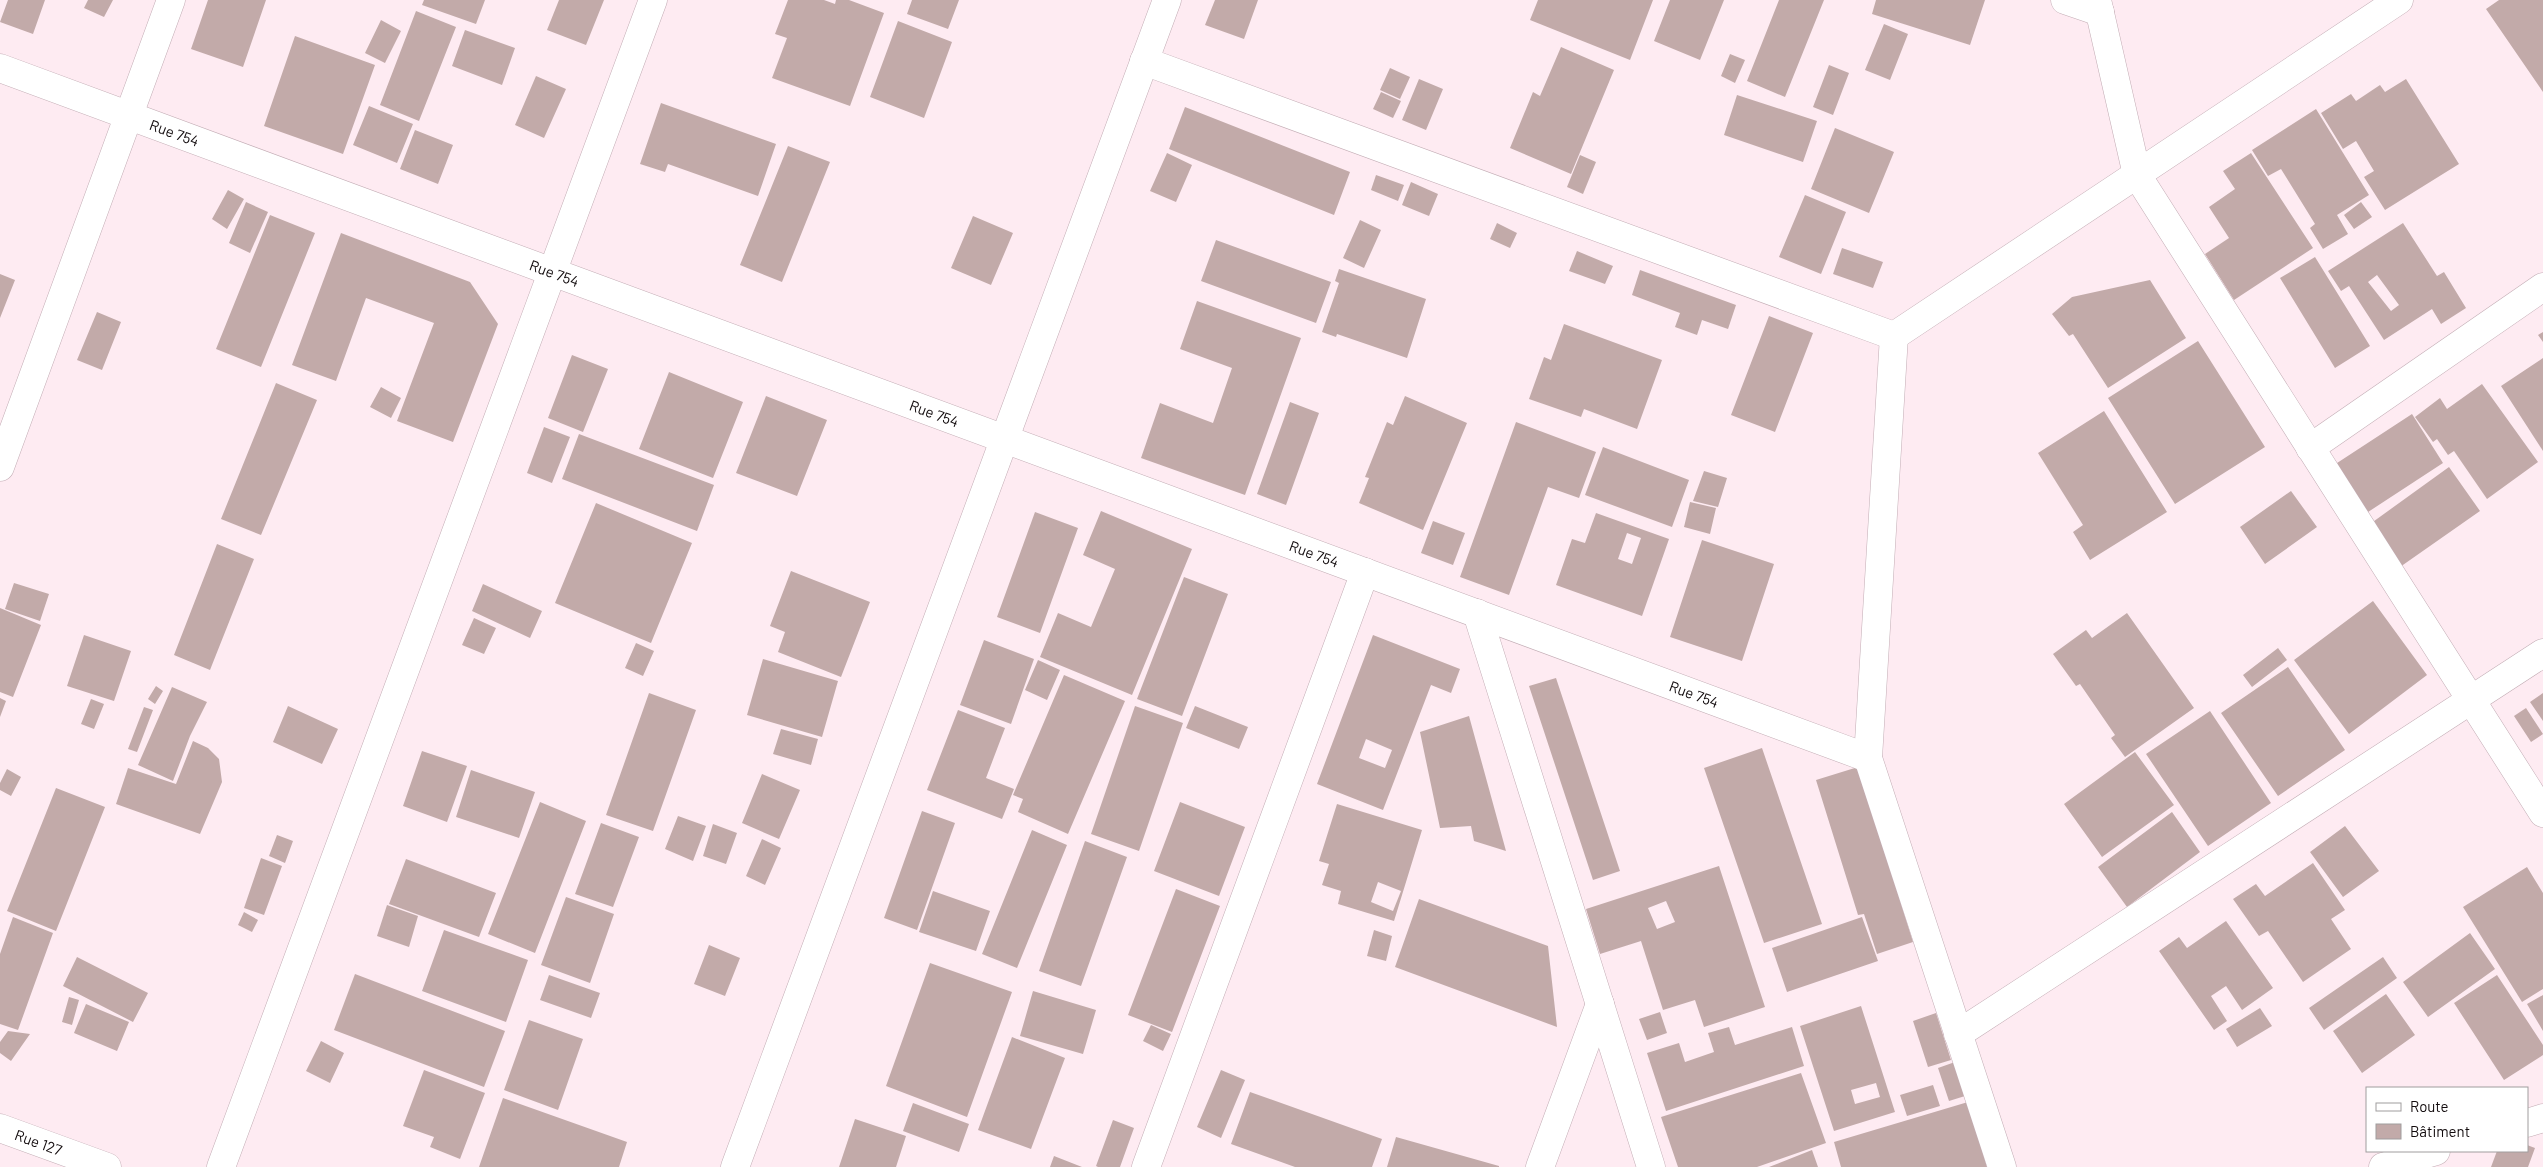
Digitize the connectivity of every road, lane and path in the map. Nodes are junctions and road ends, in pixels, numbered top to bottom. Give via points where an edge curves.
1 (171, 0) edge
2 (653, 0) edge
3 (1166, 0) edge
4 (2066, 0) edge
5 (2399, 0) edge
6 (2098, 6) edge
7 (1144, 61) junction
8 (0, 68) edge
9 (129, 116) junction
10 (2136, 175) junction
11 (552, 272) junction
12 (2543, 287) edge
13 (1894, 336) junction
14 (1004, 439) junction
15 (2310, 448) junction
16 (0, 467) edge
17 (1365, 572) junction
18 (1477, 613) junction
19 (2543, 653) edge
20 (2471, 700) junction
21 (1868, 758) junction
22 (2543, 813) edge
23 (1600, 1004) junction
24 (1958, 1034) junction
25 (2543, 1118) edge
26 (2528, 1123) edge
27 (0, 1128) edge
28 (2433, 1152) edge
29 (107, 1167) edge
30 (221, 1167) edge
31 (736, 1167) edge
32 (1146, 1167) edge
33 (1540, 1167) edge
34 (1651, 1167) edge
35 (2002, 1167) edge
36 (2382, 1167) edge

1 - 9 street
2 - 11 street
3 - 7 street
4 - 6 street
5 - 10 street
6 - 10 street
7 - 13 street
7 - 14 street
8 - 9 street, Rue 754
9 - 11 street, Rue 754
9 - 16 street
10 - 13 street
10 - 15 street
11 - 14 street, Rue 754
11 - 30 street
12 - 15 street
13 - 21 street
14 - 17 street, Rue 754
14 - 31 street
15 - 20 street
17 - 18 street, Rue 754
17 - 32 street
18 - 21 street, Rue 754
18 - 23 street
19 - 20 street
20 - 22 street
20 - 24 street
21 - 24 street
23 - 33 street
23 - 34 street
24 - 35 street
25 - 26 street
27 - 29 street, Rue 127
28 - 36 street

